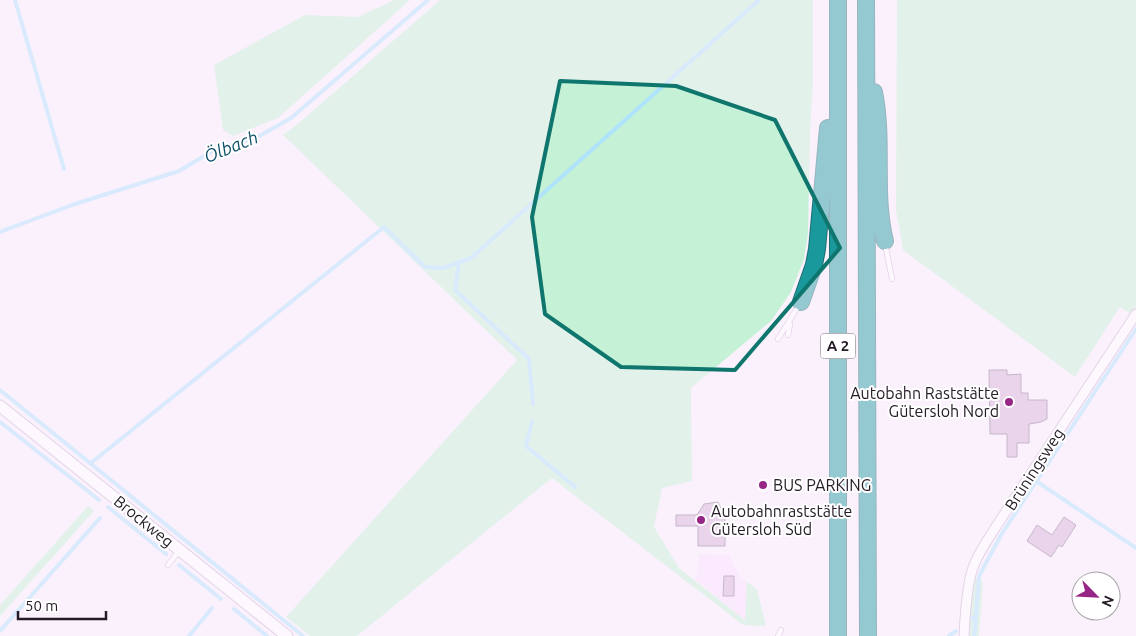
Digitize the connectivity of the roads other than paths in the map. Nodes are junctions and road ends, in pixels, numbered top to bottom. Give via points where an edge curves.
1 (838, 0) edge
2 (866, 0) edge
3 (838, 56) junction
4 (866, 56) junction
5 (884, 241) joint
6 (892, 278) dead end
7 (799, 305) junction
8 (1136, 314) edge
9 (788, 335) dead end
10 (778, 339) dead end
11 (0, 406) edge
12 (180, 550) junction
13 (168, 565) dead end
14 (780, 630) dead end
15 (287, 636) edge
16 (778, 636) edge
17 (838, 636) edge
18 (868, 636) edge
19 (964, 636) edge

1 - 3 highway, A 2
2 - 4 highway, A 2
3 - 7 highway via 817,249 812,274
3 - 17 highway, A 2
4 - 5 highway via 878,113 880,213
4 - 18 highway, A 2
5 - 6 lane
7 - 9 lane
7 - 10 lane
8 - 19 street, Brüningsweg via 980,553 972,573
11 - 12 street, Brockweg
12 - 13 lane
12 - 15 street, Brockweg
14 - 16 lane

